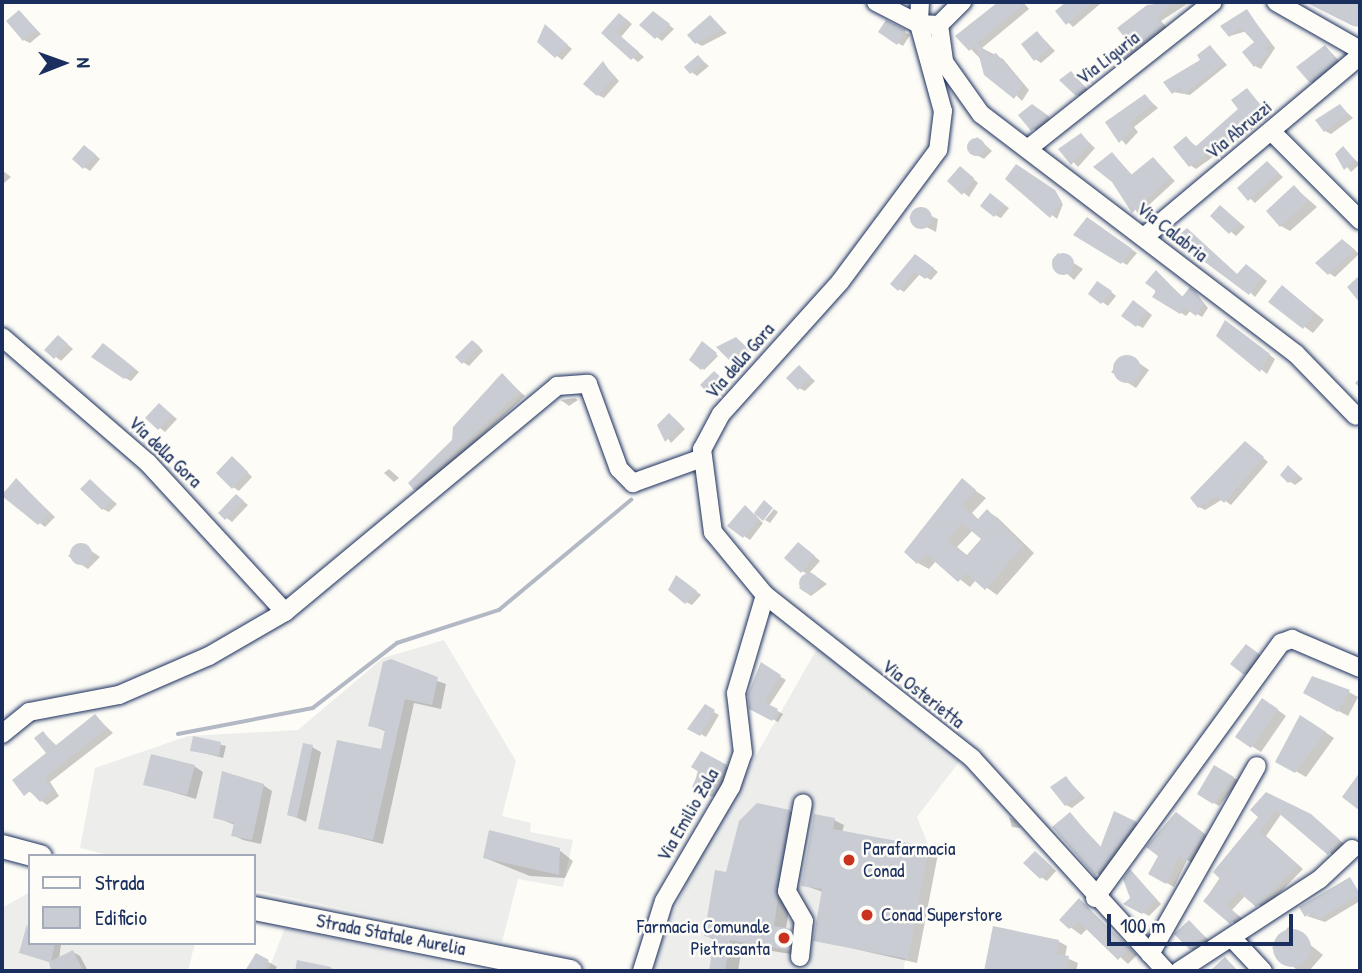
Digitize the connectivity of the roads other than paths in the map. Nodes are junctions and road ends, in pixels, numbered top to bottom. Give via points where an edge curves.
1 (876, 2) edge
2 (920, 2) edge
3 (962, 2) edge
4 (1213, 2) edge
5 (1276, 2) edge
6 (919, 24) junction
7 (939, 24) junction
8 (1360, 50) edge
9 (1360, 56) edge
10 (957, 88) junction
11 (938, 96) junction
12 (1270, 131) junction
13 (1030, 147) junction
14 (1360, 220) edge
15 (1144, 237) junction
16 (2, 337) edge
17 (1356, 416) dead end
18 (702, 457) junction
19 (765, 595) junction
20 (285, 612) junction
21 (1360, 668) edge
22 (2, 734) edge
23 (1257, 766) dead end
24 (803, 803) dead end
25 (2, 846) edge
26 (1352, 849) dead end
27 (32, 854) edge
28 (1095, 898) junction
29 (256, 908) edge
30 (1232, 938) junction
31 (1150, 954) junction
32 (800, 957) dead end
33 (570, 971) edge
34 (642, 971) edge
35 (1166, 971) edge
36 (1179, 971) edge
37 (1263, 971) edge

1 - 6 street
2 - 6 street, Via della Gora
3 - 7 street
4 - 13 street, Via Liguria
5 - 8 street
6 - 7 street
6 - 11 street, Via della Gora
7 - 10 street, Via Calabria via 938,45
9 - 12 street, Via Abruzzi
10 - 11 street
10 - 13 street, Via Calabria via 981,114
11 - 18 street, Via della Gora via 944,131 938,150 840,282 732,395
12 - 14 street
12 - 15 street, Via Abruzzi
13 - 15 street, Via Calabria
15 - 17 street, Via Calabria via 1296,354
16 - 20 street, Via della Gora via 158,473
18 - 19 street, Via Osterietta via 717,542
18 - 20 street via 633,483 620,469 587,384 557,386
19 - 28 street, Via Osterietta via 972,758 1017,802
19 - 34 street, Via Emilio Zola via 736,693 743,753 731,787 664,901
20 - 22 street via 153,681 90,705 29,712
21 - 28 street via 1292,639 1281,643
23 - 31 street
24 - 32 street via 787,891 804,921
25 - 27 main road
26 - 30 street via 1320,879
28 - 31 street, Via Osterietta
29 - 33 main road, Strada Statale Aurelia
30 - 36 street
30 - 37 street
31 - 35 street, Via Osterietta

